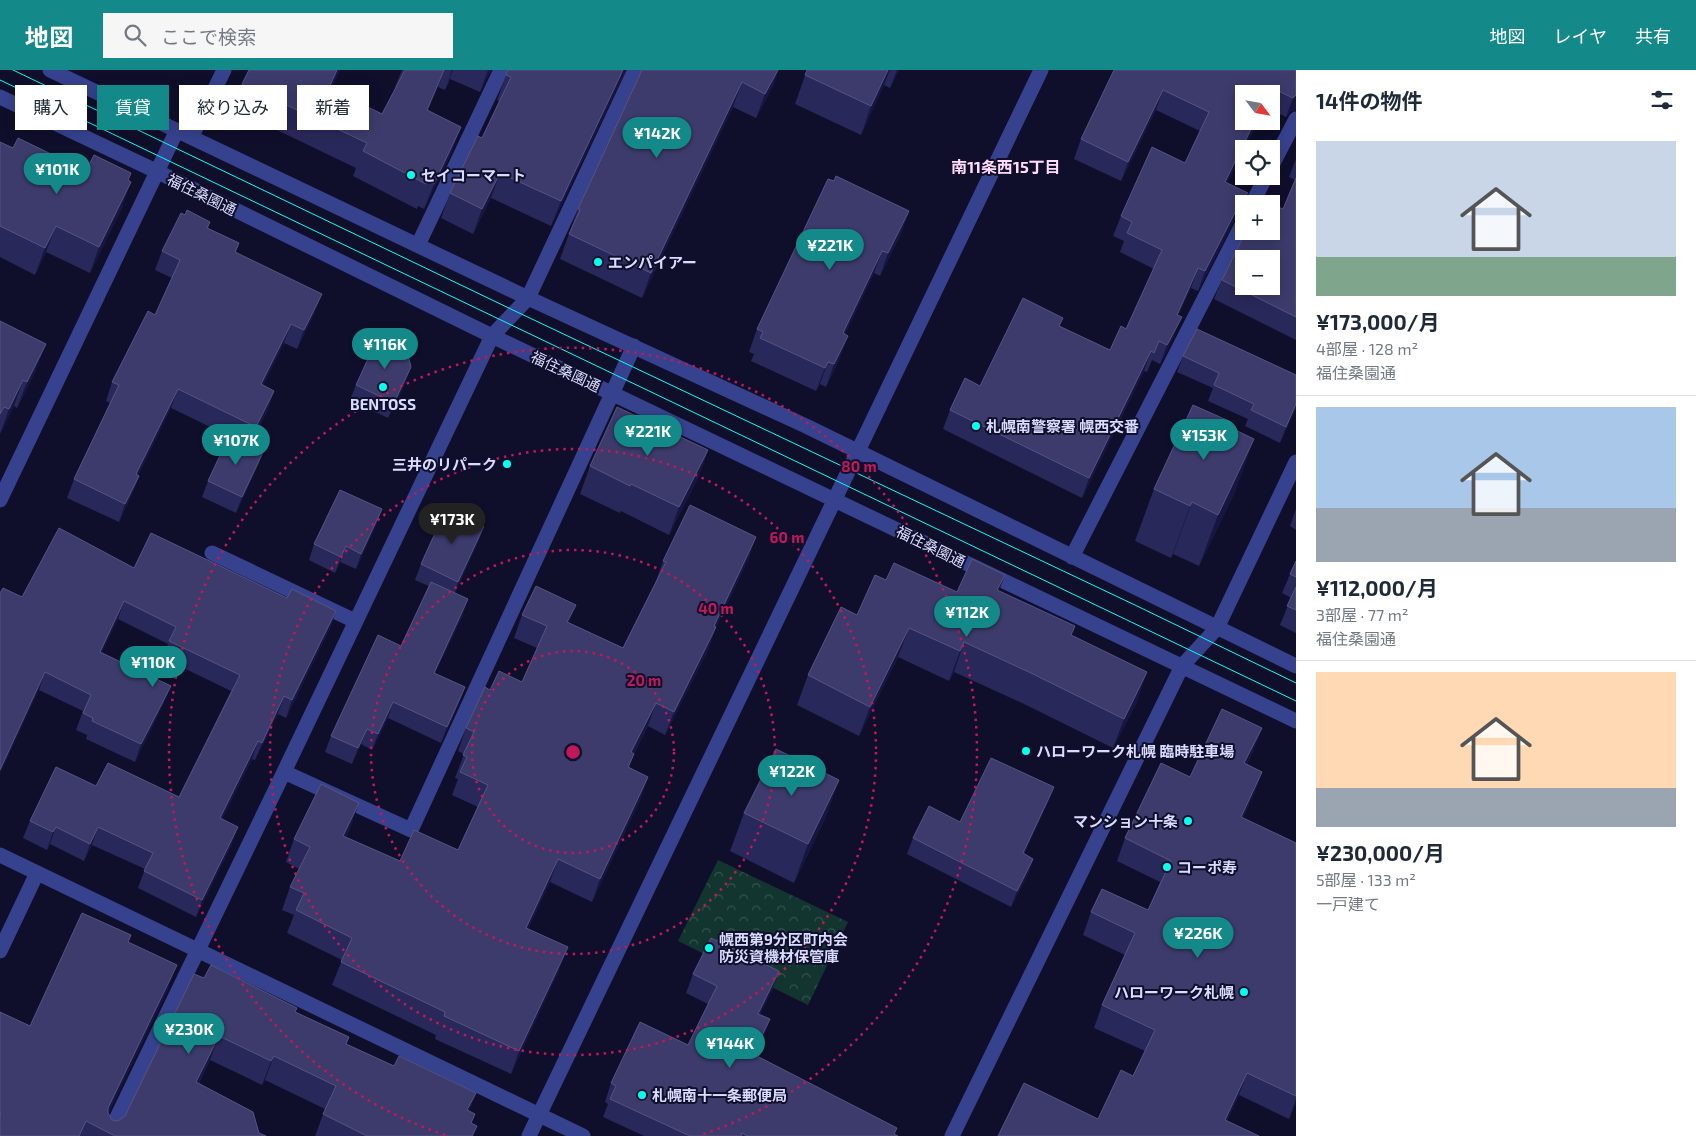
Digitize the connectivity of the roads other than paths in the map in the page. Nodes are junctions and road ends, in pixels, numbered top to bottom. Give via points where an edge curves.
1 (50, 70) edge
2 (224, 70) edge
3 (501, 70) edge
4 (635, 70) edge
5 (1041, 70) edge
6 (0, 97) edge
7 (1296, 119) edge
8 (184, 133) junction
9 (1280, 150) edge
10 (158, 172) junction
11 (1235, 239) edge
12 (418, 245) junction
13 (528, 298) junction
14 (492, 336) junction
15 (634, 346) junction
16 (613, 393) junction
17 (858, 451) junction
18 (1296, 462) edge
19 (0, 500) edge
20 (834, 500) junction
21 (212, 553) dead end
22 (1072, 557) junction
23 (356, 621) junction
24 (1217, 628) junction
25 (1182, 666) junction
26 (1296, 666) edge
27 (1296, 721) edge
28 (284, 772) junction
29 (0, 856) edge
30 (37, 873) junction
31 (197, 950) junction
32 (0, 951) edge
33 (538, 1115) junction
34 (108, 1136) edge
35 (530, 1136) edge
36 (583, 1136) edge
37 (952, 1136) edge

1 - 8 street
2 - 8 street
3 - 12 street
4 - 13 street
5 - 17 street
6 - 10 street, 福住桑園通
7 - 9 street
8 - 10 street
8 - 12 street
10 - 14 street, 福住桑園通
10 - 19 street
11 - 22 street
12 - 13 street
13 - 14 street
13 - 15 street
14 - 16 street, 福住桑園通
14 - 23 street
15 - 16 street
15 - 17 street
16 - 20 street, 福住桑園通
16 - 28 street via 411,830
17 - 20 street
17 - 22 street
18 - 24 street
20 - 25 street, 福住桑園通
20 - 33 street
21 - 23 street
22 - 24 street
23 - 28 street
24 - 25 street
24 - 26 street
25 - 27 street, 福住桑園通
25 - 37 street
28 - 31 street
29 - 30 street
30 - 31 street
30 - 32 street
31 - 33 street
31 - 34 street
33 - 35 street
33 - 36 street

